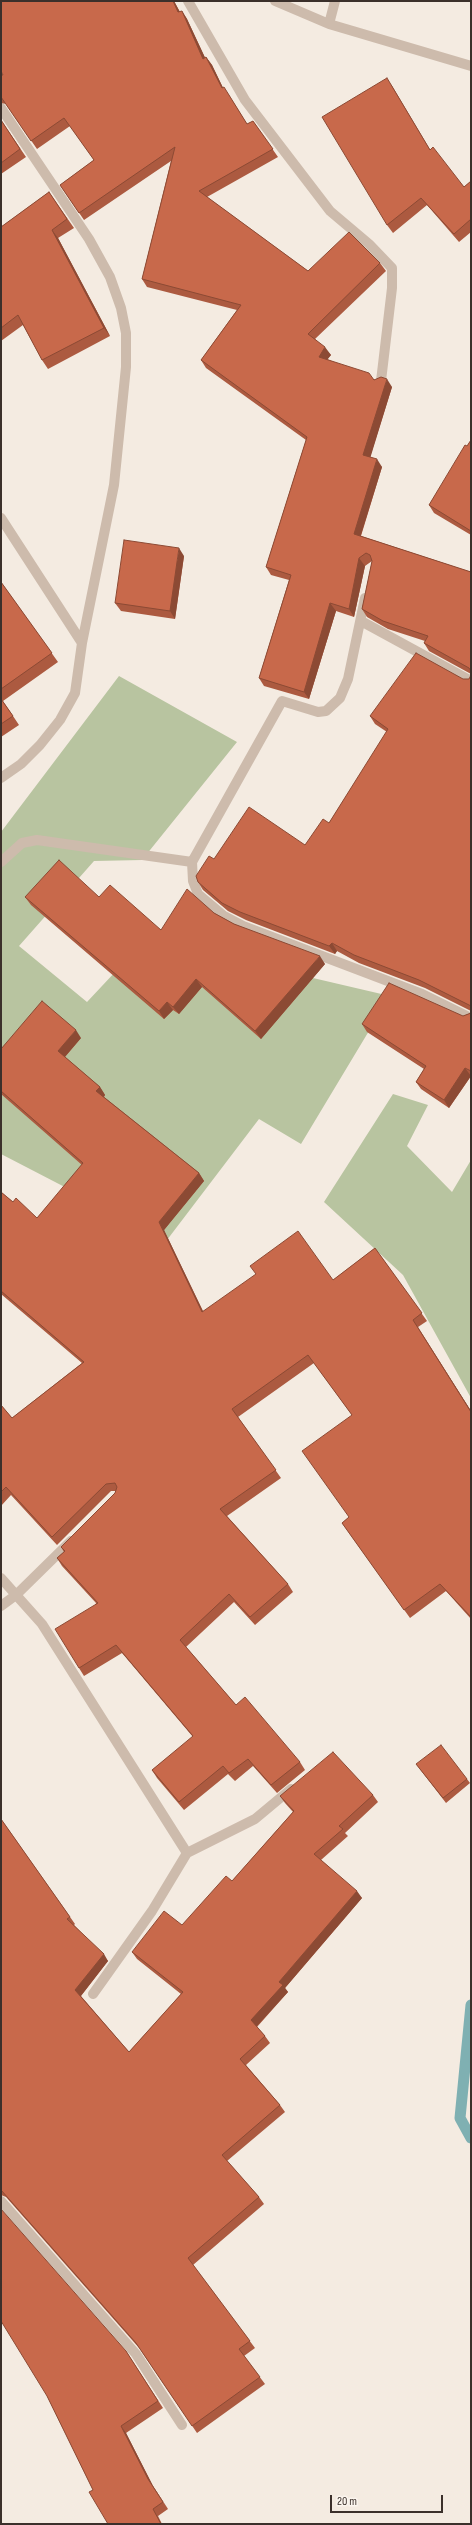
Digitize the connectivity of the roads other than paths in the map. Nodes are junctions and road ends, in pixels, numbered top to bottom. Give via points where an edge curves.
1 (188, 1) edge
2 (275, 1) edge
3 (335, 1) edge
4 (329, 24) junction
5 (471, 66) edge
6 (1, 108) edge
7 (381, 381) edge
8 (1, 518) edge
9 (367, 590) edge
10 (361, 621) junction
11 (82, 643) junction
12 (471, 681) edge
13 (1, 778) edge
14 (1, 862) edge
15 (192, 862) junction
16 (471, 1018) edge
17 (77, 1535) edge
18 (1, 1578) edge
19 (16, 1595) junction
20 (1, 1606) edge
21 (302, 1780) edge
22 (187, 1853) junction
23 (93, 1994) dead end
24 (1, 2201) edge
25 (182, 2425) edge

1 - 7 street via 250,106 330,211 369,244 392,268
2 - 4 street
3 - 4 street
4 - 5 street
6 - 11 street via 89,239 110,277 121,308 126,333 126,367 114,485
8 - 11 street
9 - 10 street
10 - 12 street
10 - 15 street via 348,679 335,705 326,712 318,712 282,701
11 - 13 street via 75,693 60,720 40,746
14 - 15 street via 22,843 37,840
15 - 16 street via 193,881 198,894 224,916 243,926 422,994
17 - 19 street
18 - 19 street
19 - 20 street
19 - 22 street via 42,1624
21 - 22 street via 255,1819
22 - 23 street via 152,1911
24 - 25 street via 136,2354

